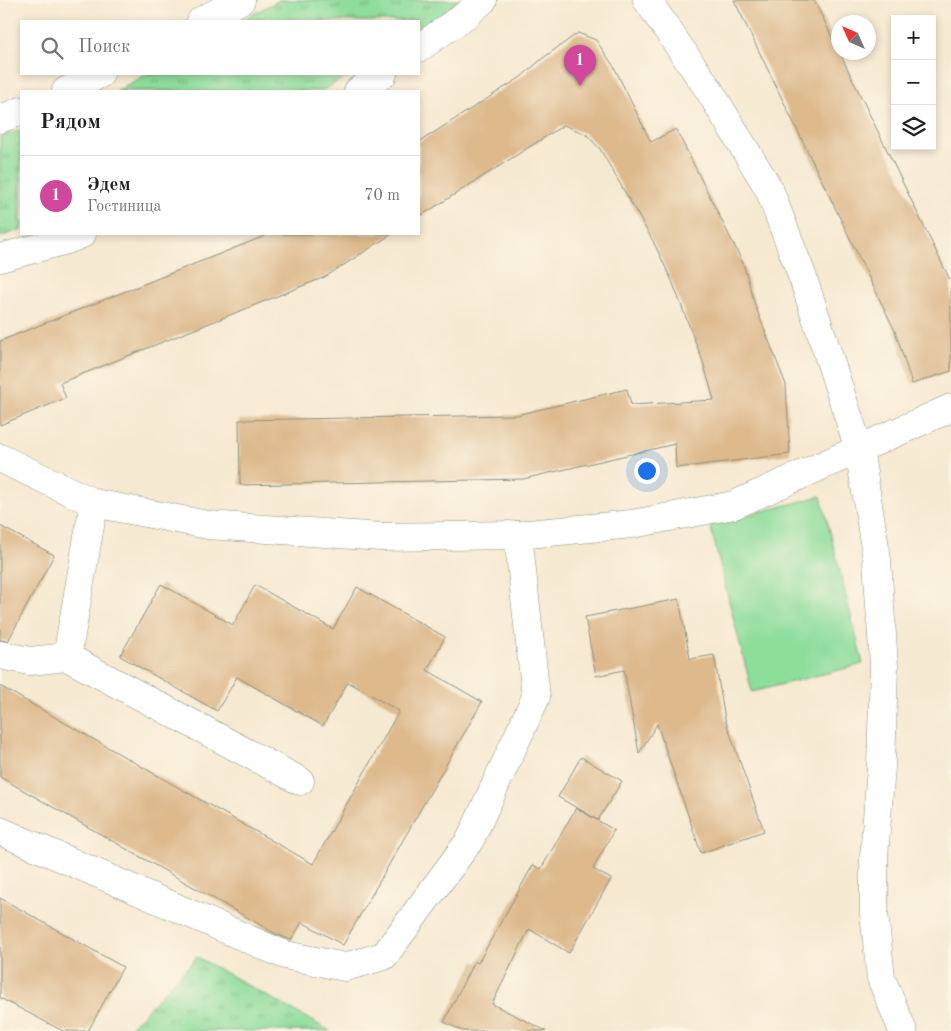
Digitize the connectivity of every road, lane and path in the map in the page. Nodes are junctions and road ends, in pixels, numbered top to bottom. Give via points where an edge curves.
1 (241, 0) edge
2 (484, 0) edge
3 (647, 0) edge
4 (203, 20) edge
5 (420, 47) edge
6 (98, 75) edge
7 (382, 75) edge
8 (68, 90) edge
9 (359, 90) edge
10 (20, 110) edge
11 (0, 119) edge
12 (80, 235) edge
13 (0, 258) edge
14 (951, 408) edge
15 (859, 449) junction
16 (0, 458) edge
17 (94, 503) junction
18 (518, 536) junction
19 (0, 655) edge
20 (66, 657) junction
21 (300, 780) dead end
22 (0, 831) edge
23 (903, 1031) edge

1 - 4 street
2 - 5 street
3 - 15 street via 709,90 768,189 803,278
6 - 8 street
7 - 9 street
10 - 11 street
12 - 13 street
14 - 15 street
15 - 18 street via 734,505 632,524
15 - 23 street via 877,560 884,666 874,913 881,978
16 - 17 street
17 - 18 street via 208,526 382,537
17 - 20 street
18 - 22 street via 536,697 470,840 384,956 345,967 285,956
19 - 20 street via 30,661
20 - 21 street

